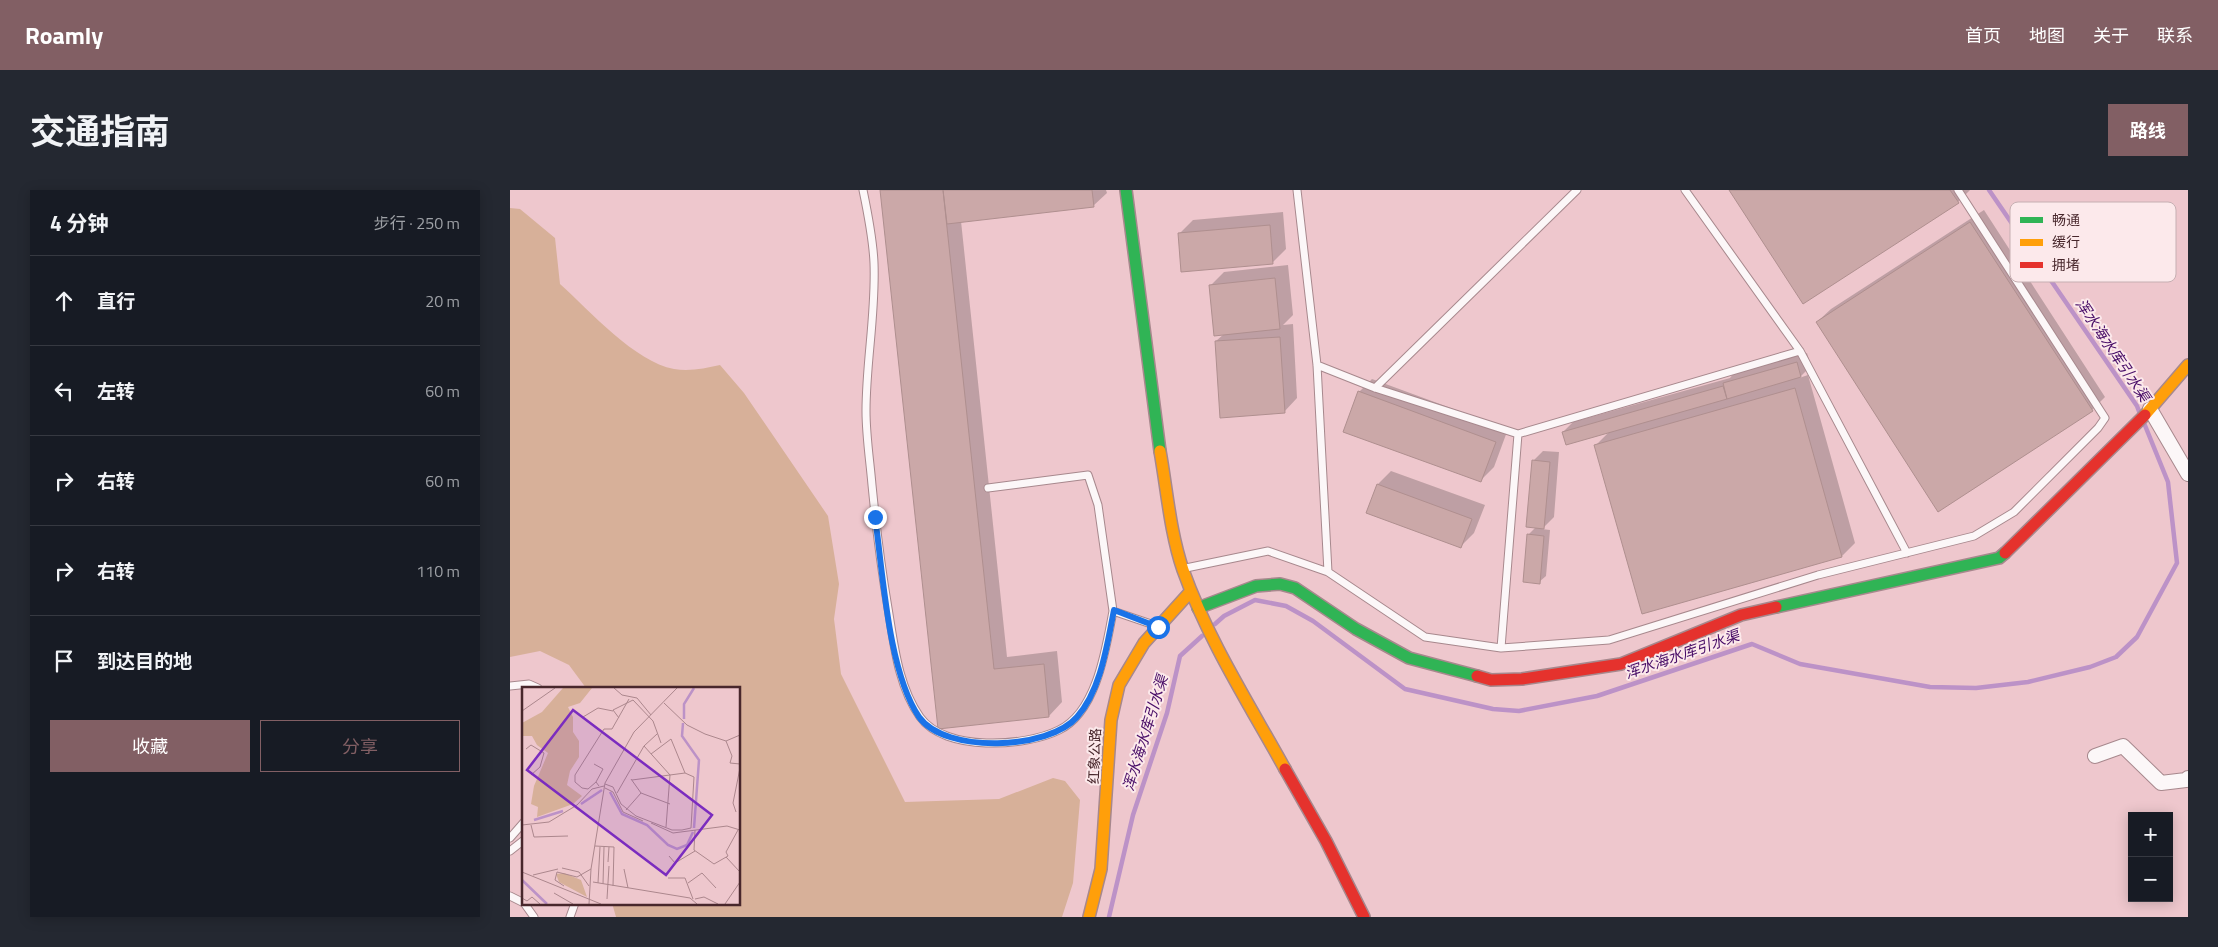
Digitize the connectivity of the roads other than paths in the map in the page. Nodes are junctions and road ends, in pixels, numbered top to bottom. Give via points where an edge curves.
1 (863, 190) edge
2 (1126, 190) edge
3 (1297, 190) edge
4 (1577, 190) edge
5 (1685, 190) edge
6 (1958, 190) edge
7 (2010, 270) edge
8 (2018, 282) edge
9 (1800, 351) junction
10 (1317, 365) junction
11 (2188, 365) edge
12 (1375, 388) junction
13 (2146, 414) junction
14 (1518, 434) junction
15 (2188, 474) edge
16 (988, 488) dead end
17 (1906, 554) junction
18 (1184, 569) junction
19 (1328, 572) junction
20 (1192, 591) junction
21 (1198, 608) junction
22 (1114, 610) junction
23 (1158, 627) junction
24 (1501, 648) junction
25 (510, 686) edge
26 (536, 687) edge
27 (2095, 756) dead end
28 (2188, 778) edge
29 (522, 824) edge
30 (510, 838) edge
31 (522, 842) edge
32 (510, 851) edge
33 (510, 896) edge
34 (522, 902) edge
35 (525, 904) edge
36 (575, 904) edge
37 (534, 917) edge
38 (570, 917) edge
39 (1089, 917) edge
40 (1364, 917) edge

1 - 22 lane via 874,264 866,431 888,609 898,666 911,703 931,729 958,740 1012,741 1053,734 1075,719 1088,702
2 - 18 main road via 1156,428
3 - 10 lane
4 - 12 lane
5 - 9 lane
6 - 7 lane
8 - 17 lane via 2106,418 2014,512 1974,536
9 - 14 lane
9 - 17 lane
10 - 12 lane
10 - 19 lane
11 - 13 main road
12 - 14 lane
13 - 15 street
13 - 21 main road via 1999,558 1741,615 1621,664 1491,680 1409,658 1356,629 1295,588 1280,584 1256,586
14 - 24 lane
16 - 22 lane via 1088,475 1098,504
17 - 24 lane via 1818,575 1609,640
18 - 19 lane via 1268,551
18 - 20 main road
19 - 24 lane via 1424,636
20 - 21 main road
20 - 23 main road, 红象公路
21 - 40 main road
22 - 23 lane
23 - 39 main road, 红象公路 via 1125,672 1114,703 1102,861
25 - 26 lane via 529,684
27 - 28 street via 2123,746 2161,783
29 - 30 lane
31 - 32 lane
33 - 34 lane
35 - 37 lane
36 - 38 lane

